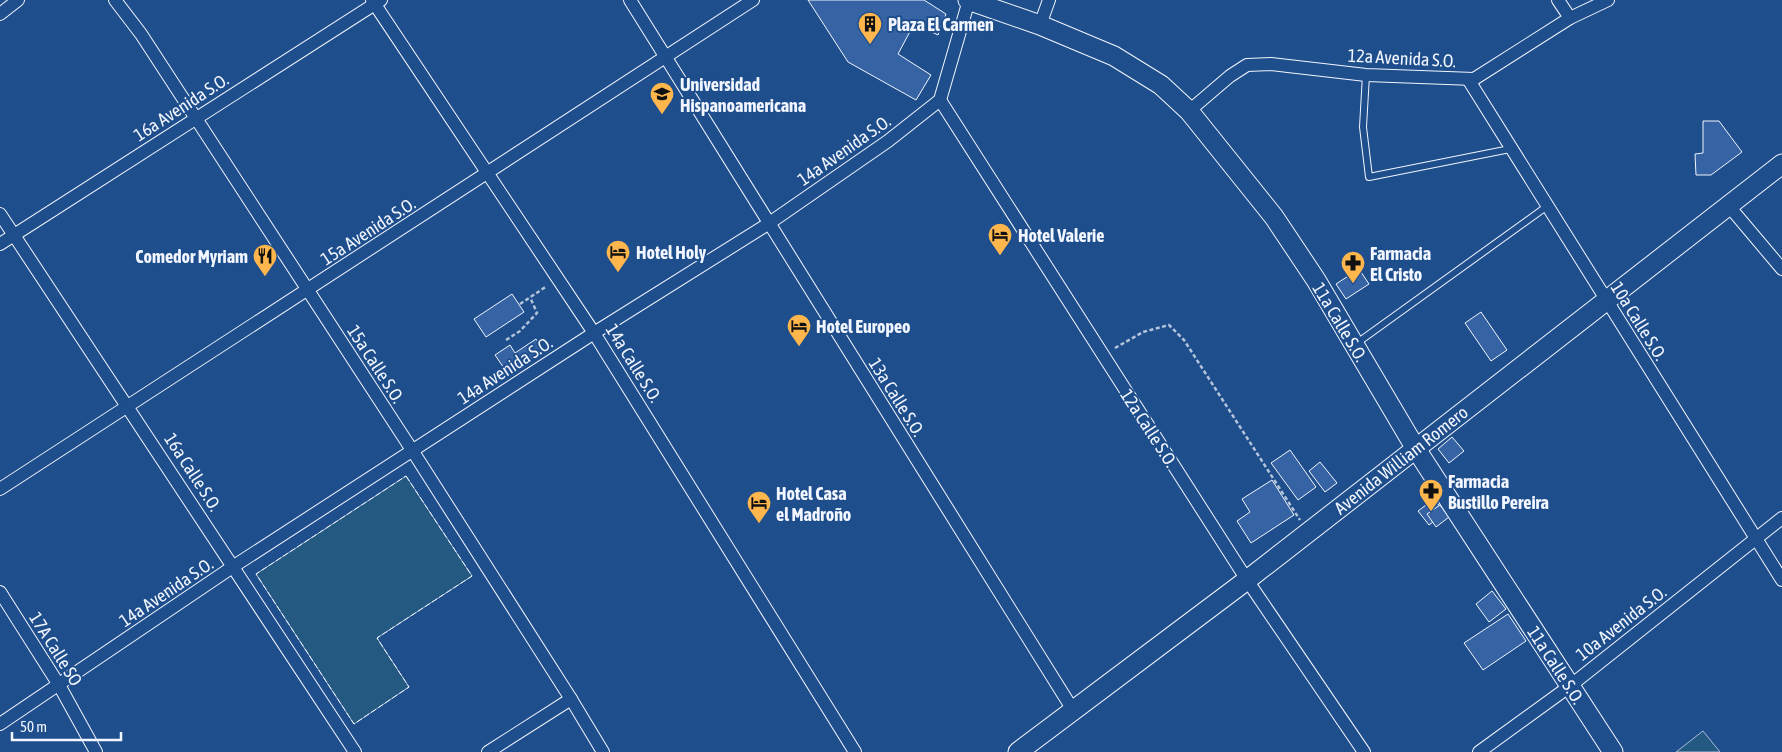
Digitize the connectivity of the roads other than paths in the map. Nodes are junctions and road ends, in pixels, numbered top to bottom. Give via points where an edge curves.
1 (18, 0) edge
2 (114, 0) edge
3 (630, 0) edge
4 (753, 0) edge
5 (968, 0) edge
6 (1050, 0) edge
7 (1558, 0) edge
8 (1608, 0) edge
9 (376, 1) edge
10 (0, 14) edge
11 (1570, 18) junction
12 (1040, 25) junction
13 (666, 59) junction
14 (1366, 74) junction
15 (1468, 79) junction
16 (940, 100) junction
17 (1188, 111) junction
18 (196, 118) junction
19 (1510, 149) junction
20 (1782, 164) edge
21 (490, 173) junction
22 (1728, 205) junction
23 (1546, 207) junction
24 (0, 214) edge
25 (768, 224) junction
26 (14, 235) junction
27 (0, 244) edge
28 (1782, 269) edge
29 (307, 291) junction
30 (1606, 301) junction
31 (594, 333) junction
32 (1354, 345) junction
33 (128, 405) junction
34 (1416, 449) junction
35 (412, 450) junction
36 (0, 489) edge
37 (1782, 518) edge
38 (1756, 539) junction
39 (234, 566) junction
40 (1247, 580) junction
41 (1782, 580) edge
42 (0, 592) edge
43 (59, 686) junction
44 (1570, 686) junction
45 (571, 698) junction
46 (1073, 710) junction
47 (0, 724) edge
48 (96, 752) edge
49 (355, 752) edge
50 (488, 752) edge
51 (603, 752) edge
52 (855, 752) edge
53 (1018, 752) edge
54 (1364, 752) edge
55 (1479, 752) edge
56 (1613, 752) edge

1 - 10 street
2 - 18 street, 15a Calle S.O. via 141,34
3 - 13 street, 13a Calle S.O.
4 - 13 street, 15a Avenida S.O.
5 - 12 street, 11a Calle S.O.
5 - 16 street
6 - 12 street
7 - 11 street
8 - 11 street, 12a Avenida S.O.
9 - 18 street, 16a Avenida S.O.
9 - 21 street, 14a Calle S.O.
11 - 15 street, 12a Avenida S.O. via 1474,80
12 - 17 street, 11a Calle S.O. via 1114,56 1161,84
13 - 21 street, 15a Avenida S.O.
13 - 25 street, 13a Calle S.O.
14 - 15 street, 12a Avenida S.O.
14 - 17 street, 12a Avenida S.O. via 1271,64 1247,65
14 - 19 lane via 1363,128 1369,177
15 - 19 street, 10a Calle S.O.
16 - 25 street, 14a Avenida S.O. via 888,141
16 - 40 street, 12a Calle S.O.
17 - 32 street, 11a Calle S.O. via 1274,218
18 - 26 street, 16a Avenida S.O.
18 - 29 street, 15a Calle S.O.
19 - 23 street, 10a Calle S.O.
20 - 22 street, Avenida William Romero
21 - 29 street, 15a Avenida S.O.
21 - 31 street, 14a Calle S.O.
22 - 28 street
22 - 30 street, Avenida William Romero
23 - 30 street, 10a Calle S.O.
23 - 32 lane
24 - 26 street, 16a Calle S.O.
25 - 31 street, 14a Avenida S.O.
25 - 46 street, 13a Calle S.O.
26 - 27 street, 16a Avenida S.O.
26 - 33 street, 16a Calle S.O.
29 - 33 street, 15a Avenida S.O.
29 - 35 street, 15a Calle S.O.
30 - 34 street, Avenida William Romero
30 - 38 street, 10a Calle S.O.
31 - 35 street, 14a Avenida S.O.
31 - 52 street, 14a Calle S.O.
32 - 34 street, 11a Calle S.O.
33 - 36 street, 15a Avenida S.O.
33 - 39 street, 16a Calle S.O.
34 - 40 street, Avenida William Romero
34 - 44 street, 11a Calle S.O.
35 - 39 street, 14a Avenida S.O.
35 - 45 street, 15a Calle S.O.
37 - 38 street, 10a Avenida S.O.
38 - 41 street, 10a Calle S.O.
38 - 44 street, 10a Avenida S.O.
39 - 43 street, 14a Avenida S.O.
39 - 49 street, 16a Calle S.O.
40 - 46 street, Avenida William Romero
40 - 54 street, 12a Calle S.O.
42 - 43 street, 17A Calle SO
43 - 47 street, 14a Avenida S.O.
43 - 48 street, 17A Calle SO
44 - 55 street, 10a Avenida S.O.
44 - 56 street, 11a Calle S.O.
45 - 50 street
45 - 51 street, 15a Calle S.O.
46 - 53 street, Avenida William Romero

